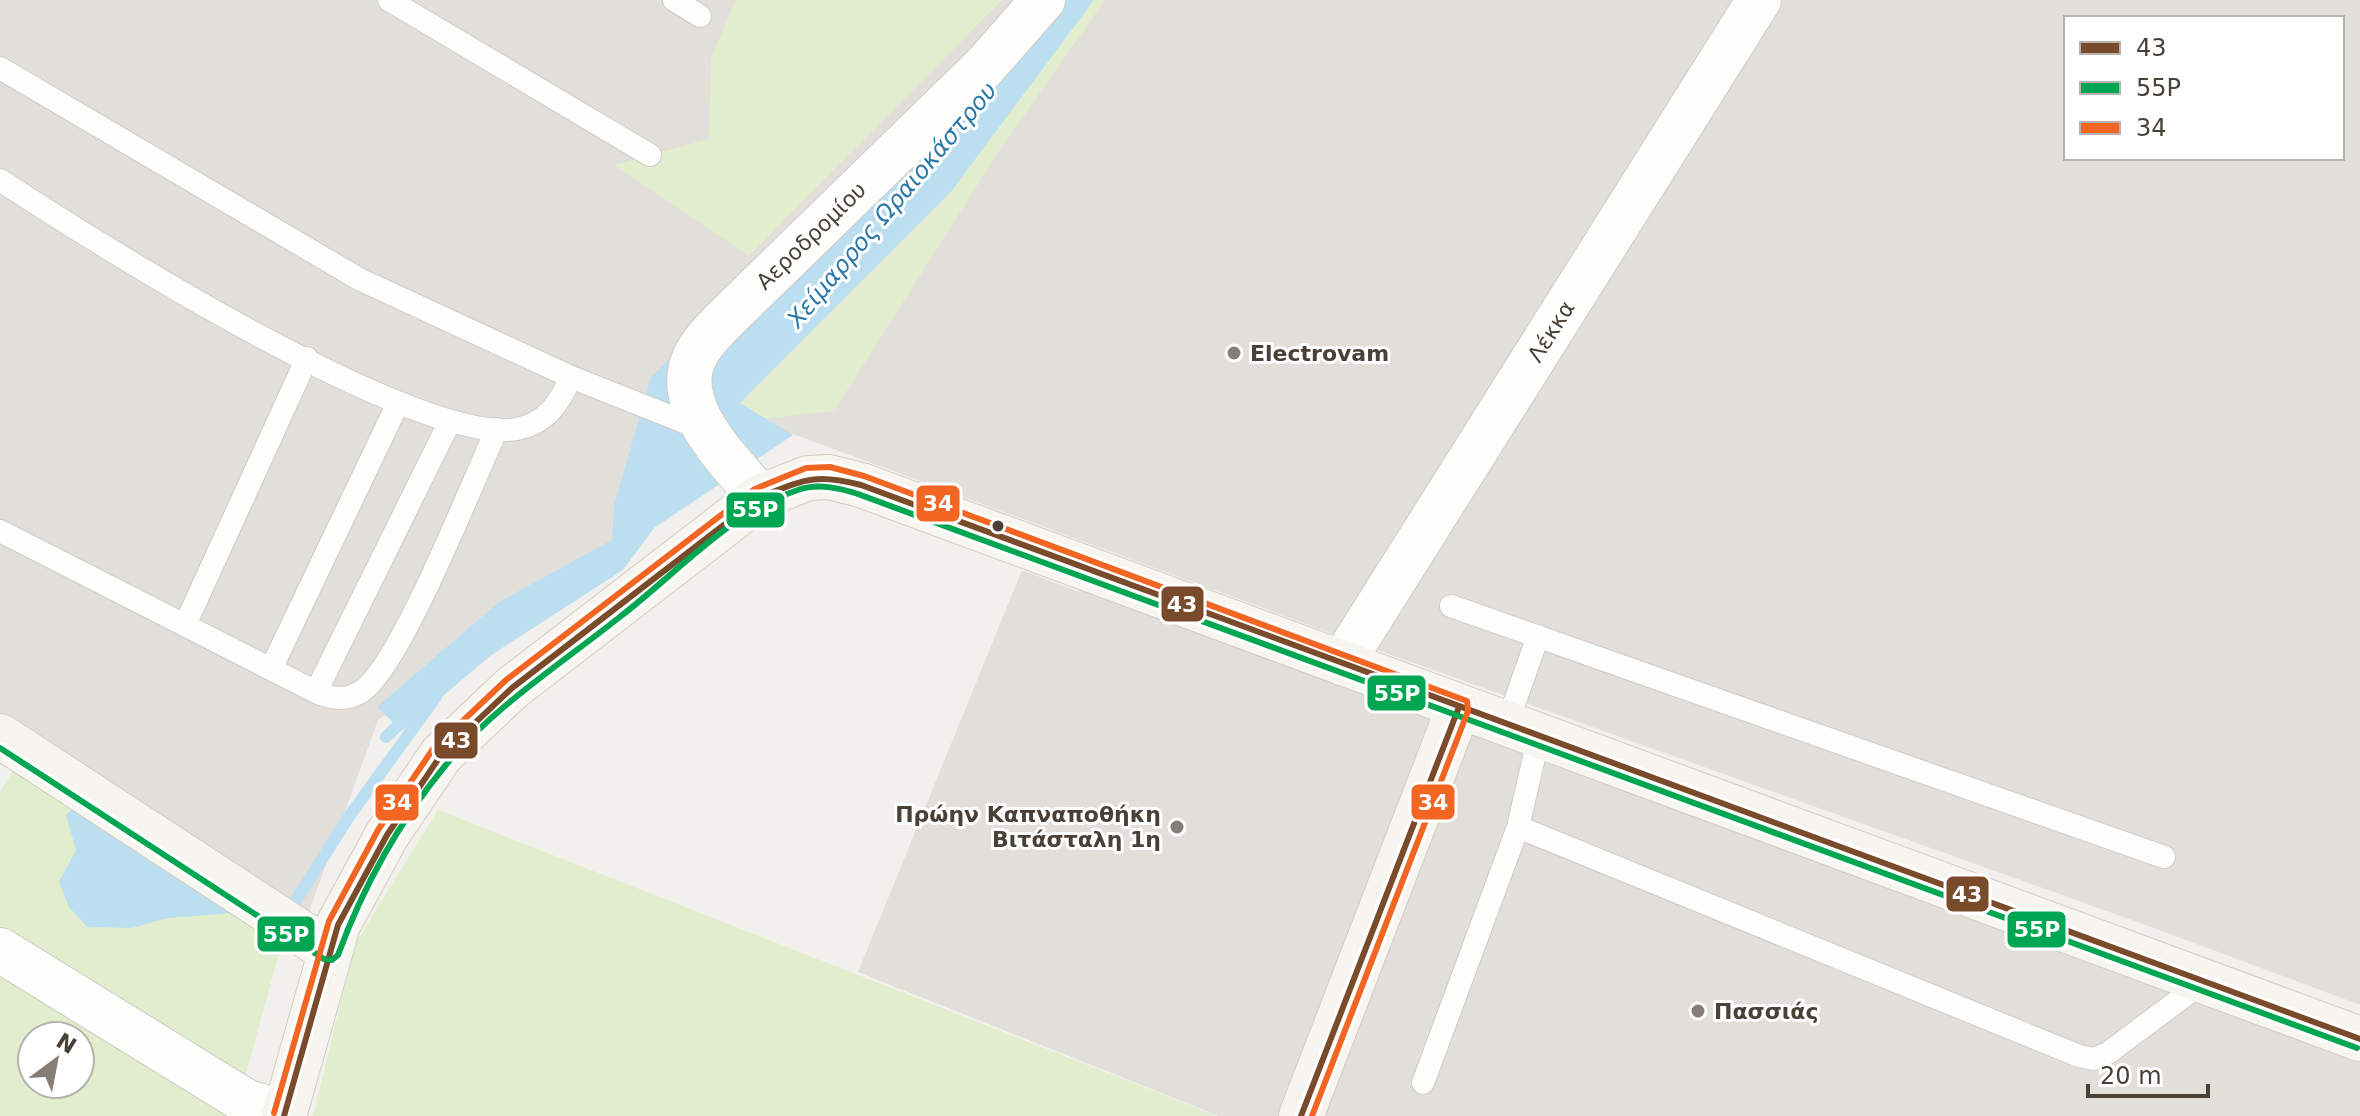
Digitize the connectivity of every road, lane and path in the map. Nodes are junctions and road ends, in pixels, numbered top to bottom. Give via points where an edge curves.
1 (389, 0) edge
2 (674, 0) edge
3 (1043, 0) edge
4 (1759, 0) edge
5 (700, 16) dead end
6 (0, 68) edge
7 (650, 155) dead end
8 (0, 180) edge
9 (307, 358) junction
10 (571, 377) junction
11 (398, 403) junction
12 (450, 421) junction
13 (497, 429) junction
14 (706, 430) junction
15 (760, 497) junction
16 (0, 531) edge
17 (1451, 606) dead end
18 (185, 625) junction
19 (1538, 636) junction
20 (1342, 663) junction
21 (271, 669) junction
22 (316, 692) junction
23 (1459, 707) junction
24 (1523, 730) junction
25 (0, 736) edge
26 (1518, 827) junction
27 (2164, 857) dead end
28 (0, 950) edge
29 (329, 951) junction
30 (2203, 982) junction
31 (2360, 1039) edge
32 (1423, 1083) dead end
33 (284, 1115) edge
34 (1301, 1116) edge

1 - 7 lane
2 - 5 lane
3 - 14 street, Αεροδρομίου via 984,67 696,353 690,380 694,406
4 - 20 street, Λέκκα
6 - 10 lane via 359,279
8 - 9 lane via 217,312
9 - 11 lane
9 - 18 lane
10 - 13 lane via 558,407 526,426
10 - 14 lane
11 - 12 lane
11 - 21 lane
12 - 13 lane
12 - 22 lane
13 - 22 lane via 394,652 373,681 354,695 332,698
14 - 15 street, Αεροδρομίου
15 - 20 street via 797,479 842,479
15 - 29 street via 531,673 457,738 423,777 387,835 344,912
16 - 18 lane
17 - 19 lane
18 - 21 lane
19 - 24 lane
19 - 27 lane
20 - 23 street
21 - 22 lane
23 - 24 street
23 - 34 street
24 - 26 lane
24 - 30 street
25 - 29 street
26 - 30 lane via 2087,1059 2108,1053
26 - 32 lane
28 - 33 street via 247,1102
29 - 33 street
30 - 31 street

